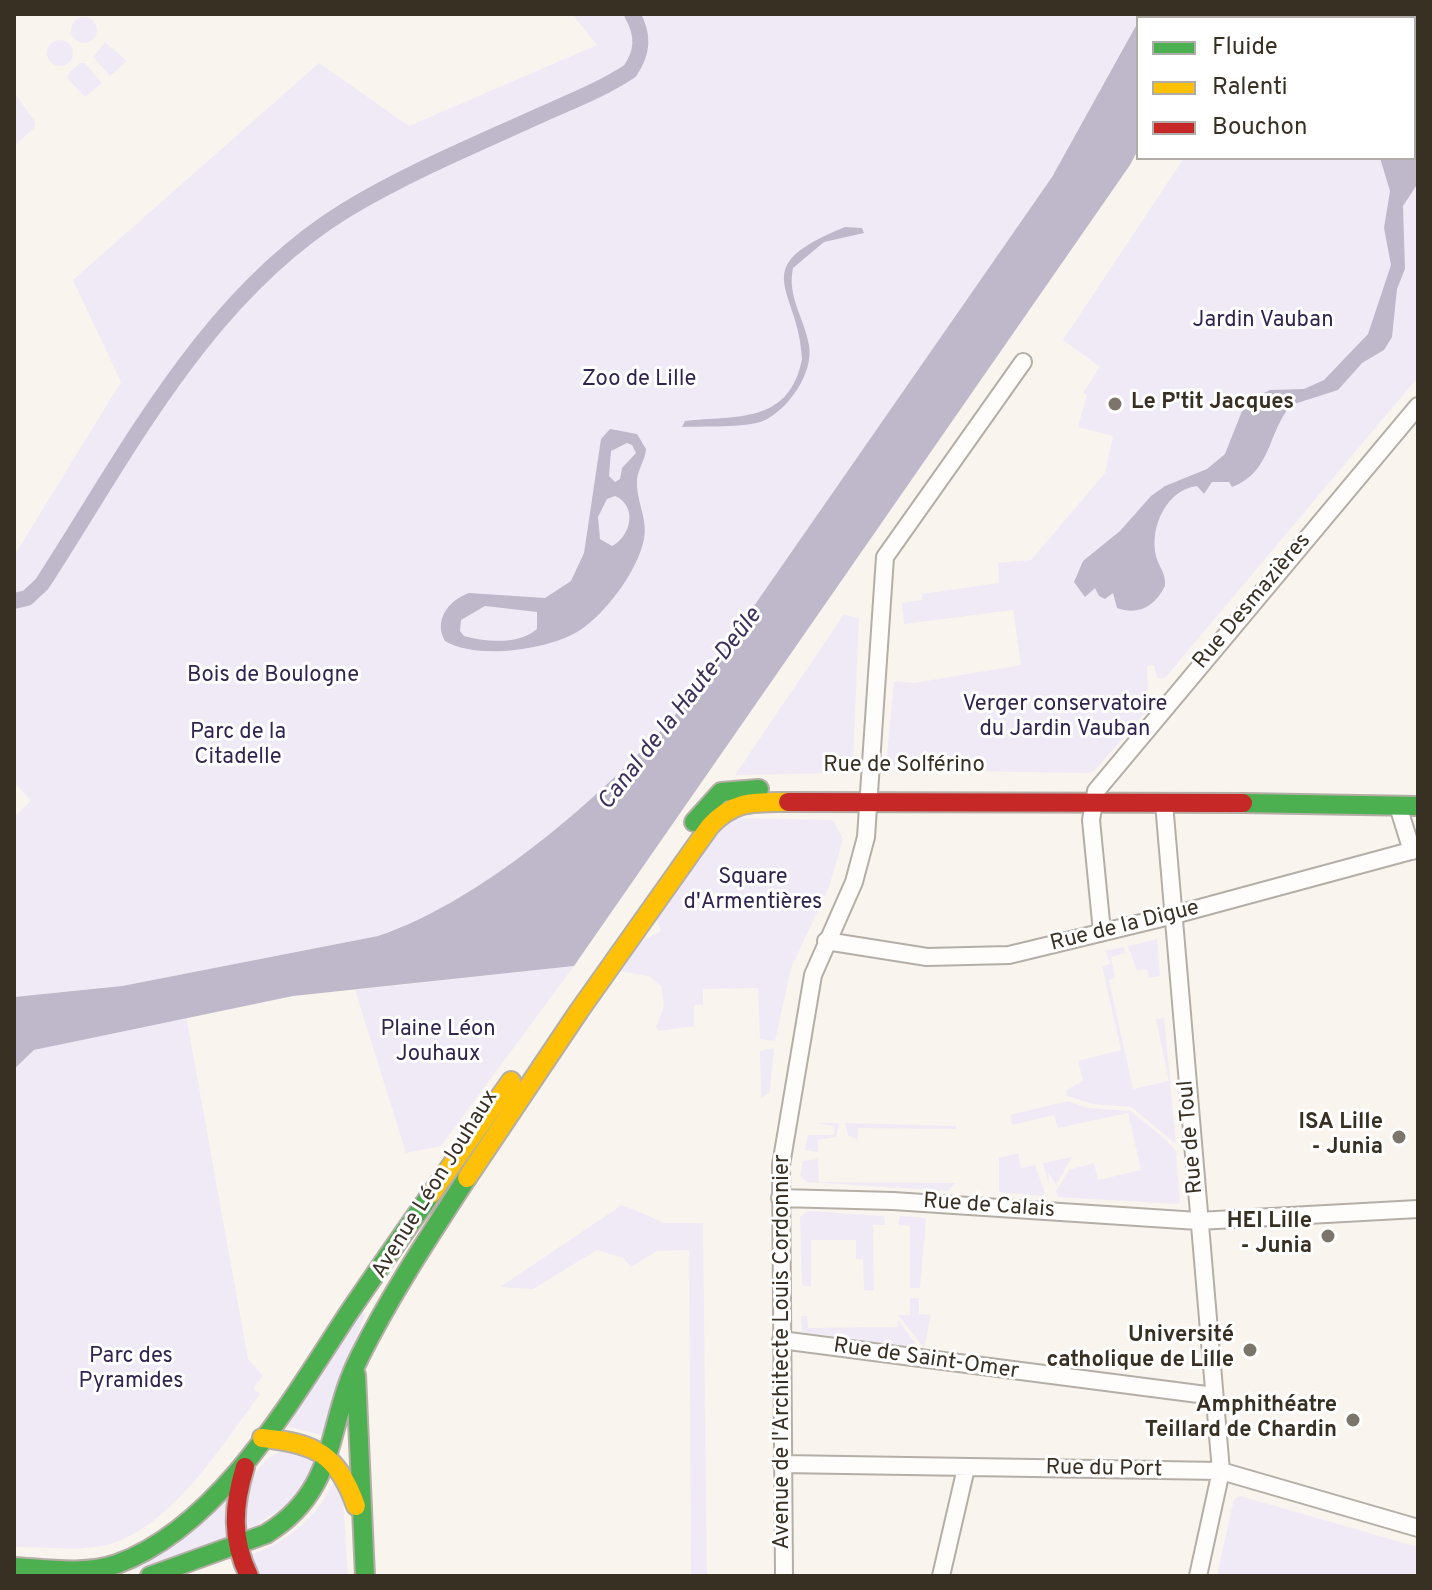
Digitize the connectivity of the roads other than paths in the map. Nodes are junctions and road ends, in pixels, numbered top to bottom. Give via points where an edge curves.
1 (1023, 362) dead end
2 (1418, 406) edge
3 (869, 796) junction
4 (1092, 800) junction
5 (721, 802) junction
6 (1164, 803) junction
7 (1398, 806) junction
8 (1418, 806) edge
9 (1415, 850) edge
10 (1174, 915) junction
11 (1102, 932) junction
12 (826, 941) junction
13 (780, 1198) junction
14 (1418, 1209) edge
15 (1198, 1221) junction
16 (781, 1340) junction
17 (355, 1365) junction
18 (1214, 1396) junction
19 (262, 1438) junction
20 (250, 1453) junction
21 (328, 1457) junction
22 (782, 1464) junction
23 (966, 1468) junction
24 (1221, 1471) junction
25 (360, 1520) junction
26 (1418, 1528) edge
27 (236, 1545) junction
28 (14, 1567) edge
29 (150, 1576) edge
30 (249, 1576) edge
31 (365, 1576) edge
32 (784, 1576) edge
33 (941, 1576) edge
34 (1198, 1576) edge

1 - 3 street, Avenue de l'Architecte Louis Cordonnier via 885,557
2 - 4 street, Rue Desmazières
3 - 4 main road, Rue de Solférino via 1048,792
3 - 5 main road, Rue de Solférino via 737,788
3 - 12 street, Avenue de l'Architecte Louis Cordonnier via 858,869
4 - 6 main road, Rue de Solférino
4 - 11 street
5 - 17 main road, Avenue Léon Jouhaux via 710,826 453,1200
5 - 19 main road, Avenue Léon Jouhaux
6 - 7 main road, Rue de Solférino
6 - 10 street, Rue de Toul
7 - 8 main road, Rue de Solférino
7 - 9 street
9 - 10 street, Rue de la Digue
10 - 11 street, Rue de la Digue
10 - 15 street, Rue de Toul
11 - 12 street, Rue de la Digue via 1009,955 969,958
12 - 13 street, Avenue de l'Architecte Louis Cordonnier via 809,988
13 - 15 street, Rue de Calais
13 - 16 street, Avenue de l'Architecte Louis Cordonnier
14 - 15 street, Rue de Calais
15 - 18 street, Rue de Toul
16 - 18 street, Rue de Saint-Omer
16 - 22 street, Avenue de l'Architecte Louis Cordonnier
17 - 21 main road, Avenue Léon Jouhaux
17 - 25 main road
18 - 24 street, Rue de Toul
19 - 20 main road, Avenue Léon Jouhaux
19 - 21 main road via 307,1444
20 - 27 main road, Avenue Léon Jouhaux via 234,1504
20 - 28 main road, Avenue Léon Jouhaux via 191,1518 131,1558 104,1567
21 - 25 main road via 347,1480
21 - 27 main road, Avenue Léon Jouhaux via 311,1495 290,1518
22 - 23 street, Rue du Port
22 - 32 street, Avenue de l'Architecte Louis Cordonnier
23 - 24 street, Rue du Port
23 - 33 street
24 - 26 street, Rue du Port
24 - 34 street, Rue de Toul
25 - 31 main road
27 - 29 main road, Avenue Léon Jouhaux
27 - 30 main road, Avenue Léon Jouhaux

